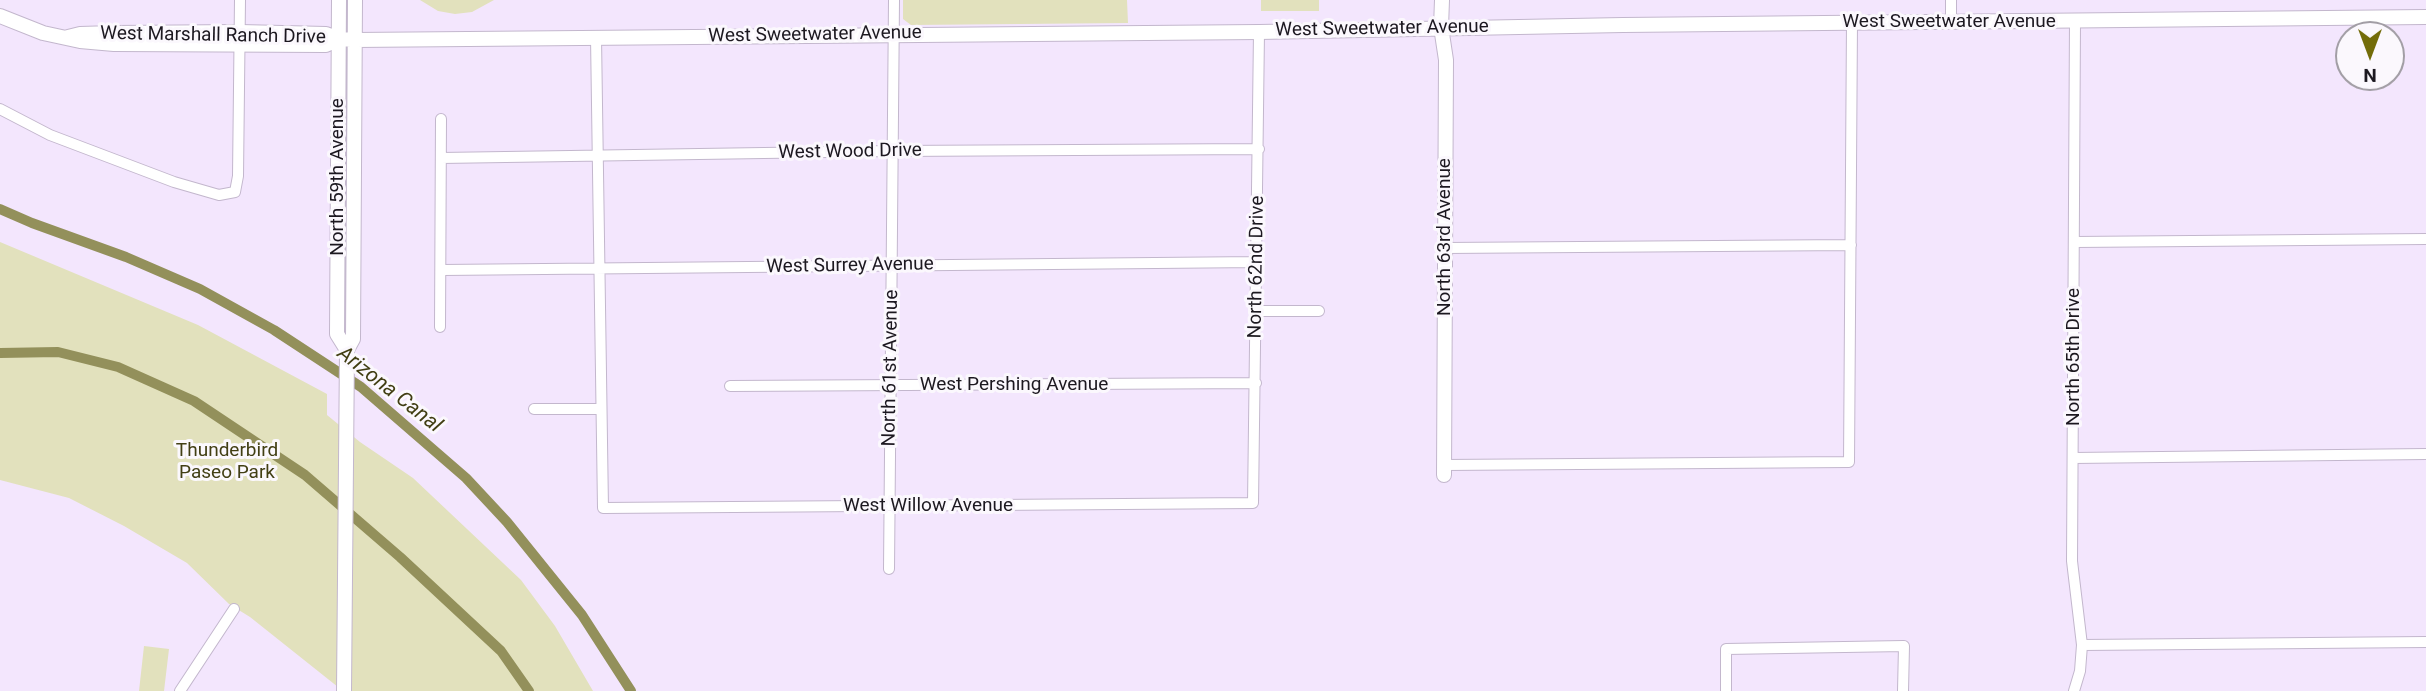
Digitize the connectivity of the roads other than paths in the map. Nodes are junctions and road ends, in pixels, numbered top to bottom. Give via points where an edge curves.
1 (240, 0) edge
2 (339, 0) edge
3 (355, 0) edge
4 (894, 0) edge
5 (1442, 0) edge
6 (1951, 0) edge
7 (0, 16) edge
8 (2426, 16) edge
9 (1951, 21) junction
10 (2075, 21) junction
11 (1852, 22) junction
12 (1441, 27) junction
13 (1259, 32) junction
14 (893, 34) junction
15 (596, 37) junction
16 (240, 38) junction
17 (338, 39) junction
18 (355, 40) junction
19 (0, 108) edge
20 (441, 119) dead end
21 (1259, 149) junction
22 (893, 151) junction
23 (597, 156) junction
24 (441, 158) junction
25 (2426, 239) edge
26 (2075, 242) junction
27 (1851, 245) junction
28 (1446, 248) junction
29 (1257, 262) junction
30 (892, 265) junction
31 (598, 268) junction
32 (442, 270) junction
33 (1256, 311) junction
34 (1319, 311) dead end
35 (440, 327) dead end
36 (347, 358) junction
37 (1256, 383) junction
38 (730, 386) dead end
39 (891, 386) junction
40 (534, 409) dead end
41 (601, 409) junction
42 (2426, 454) edge
43 (2073, 458) junction
44 (1444, 470) joint
45 (1253, 503) joint
46 (890, 506) junction
47 (889, 569) dead end
48 (234, 609) dead end
49 (2426, 642) edge
50 (2082, 645) junction
51 (180, 691) edge
52 (344, 691) edge
53 (1726, 691) edge
54 (1903, 691) edge
55 (2074, 691) edge

1 - 16 street
2 - 17 street, North 59th Avenue
3 - 18 street, North 59th Avenue
4 - 14 street, North 61st Avenue
5 - 12 street, North 63rd Avenue
6 - 9 street
7 - 16 street, West Marshall Ranch Drive via 80,41 114,44
8 - 10 street, West Sweetwater Avenue
9 - 10 street, West Sweetwater Avenue
9 - 11 street, West Sweetwater Avenue
10 - 26 street, North 65th Drive
11 - 12 street, West Sweetwater Avenue
11 - 27 street
12 - 13 street, West Sweetwater Avenue
12 - 28 street, North 63rd Avenue via 1446,60
13 - 14 street, West Sweetwater Avenue
13 - 21 street, North 62nd Drive
14 - 15 street, West Sweetwater Avenue
14 - 22 street, North 61st Avenue
15 - 18 street, West Sweetwater Avenue
15 - 23 street
16 - 17 street, West Marshall Ranch Drive via 326,34
16 - 19 street via 235,192 219,195 174,182 50,135
17 - 18 street, West Sweetwater Avenue
17 - 36 street, North 59th Avenue via 337,334
18 - 36 street, North 59th Avenue via 353,339
20 - 24 street
21 - 22 street, West Wood Drive
21 - 29 street, North 62nd Drive
22 - 23 street, West Wood Drive
22 - 30 street, North 61st Avenue
23 - 24 street, West Wood Drive
23 - 31 street
24 - 32 street
25 - 26 street
26 - 43 street, North 65th Drive
27 - 28 street
27 - 44 street via 1849,462
28 - 44 street, North 63rd Avenue
29 - 30 street, West Surrey Avenue
29 - 33 street, North 62nd Drive
30 - 31 street, West Surrey Avenue
30 - 39 street, North 61st Avenue
31 - 32 street, West Surrey Avenue
31 - 41 street
32 - 35 street
33 - 34 street
33 - 37 street, North 62nd Drive
36 - 52 street, North 59th Avenue
37 - 39 street, West Pershing Avenue
37 - 45 street, North 62nd Drive
38 - 39 street, West Pershing Avenue
39 - 46 street, North 61st Avenue
40 - 41 street
41 - 46 street, West Willow Avenue via 603,508
42 - 43 street
43 - 50 street, North 65th Drive via 2072,561
45 - 46 street, West Willow Avenue
46 - 47 street, North 61st Avenue
48 - 51 street
49 - 50 street
50 - 55 street, North 65th Drive
53 - 54 street via 1726,649 1904,646

